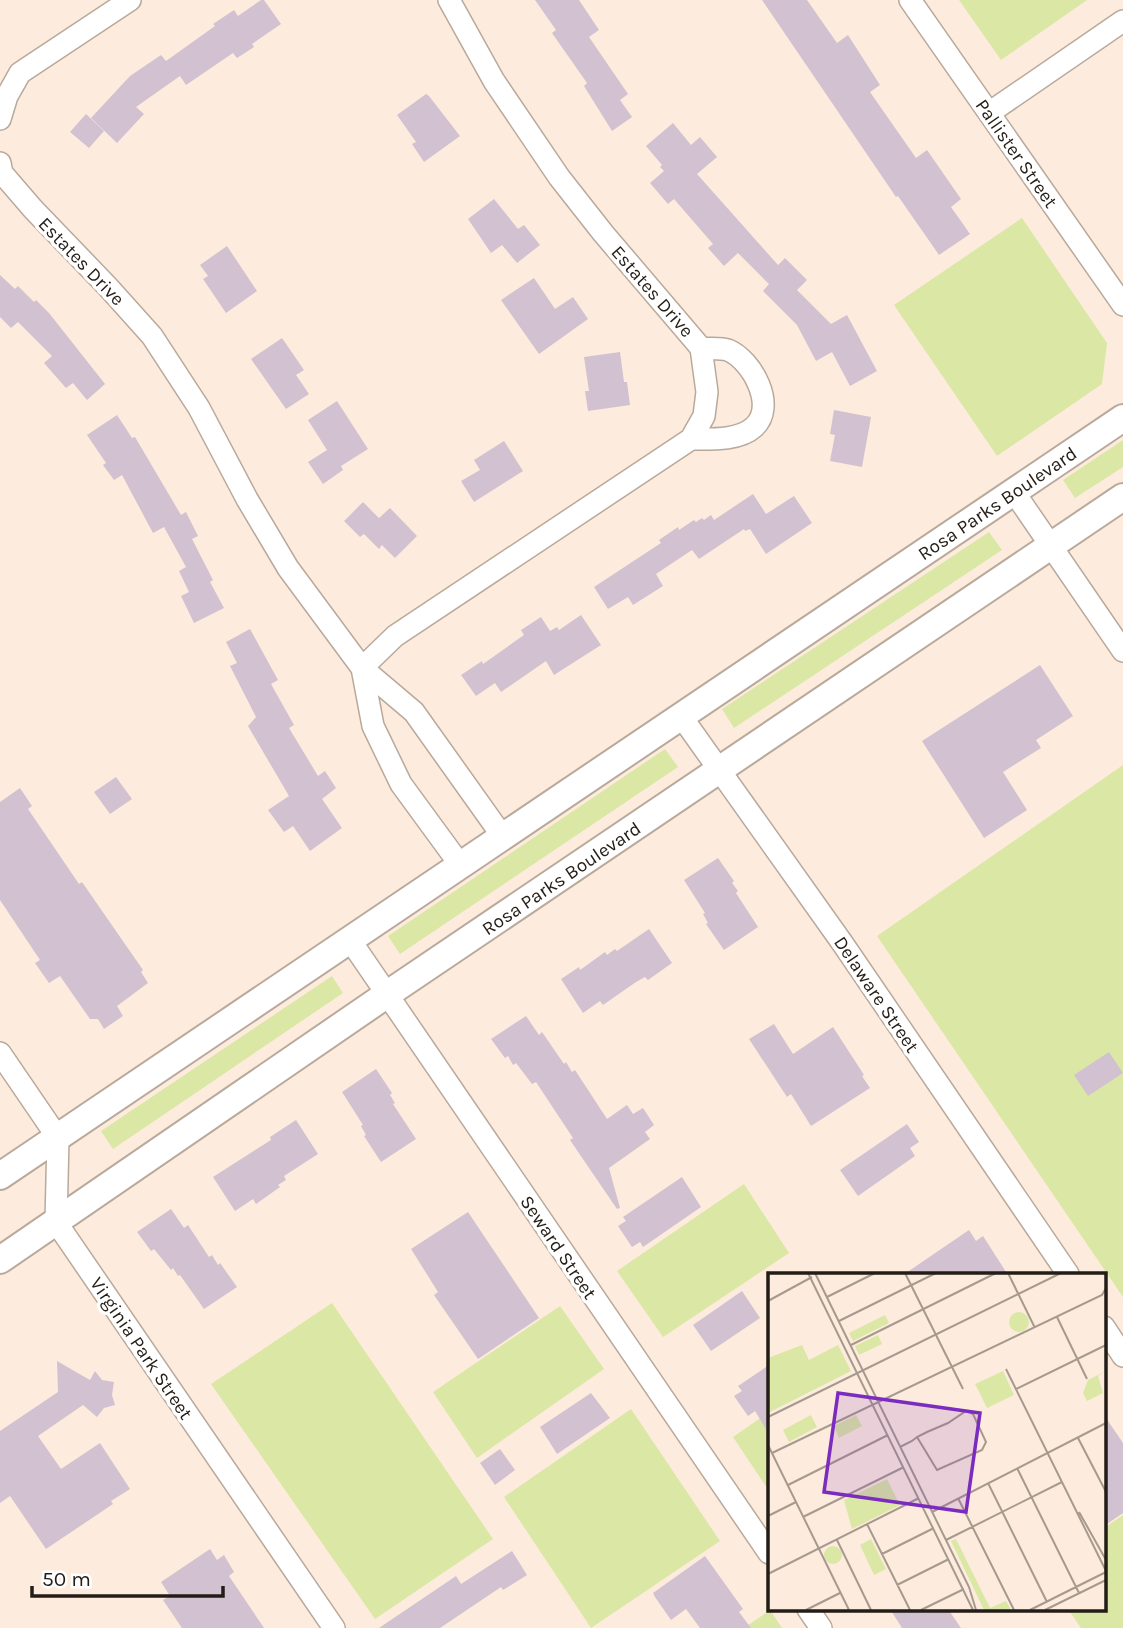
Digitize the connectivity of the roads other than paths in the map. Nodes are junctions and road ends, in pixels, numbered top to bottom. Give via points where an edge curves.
1 (130, 0) edge
2 (449, 0) edge
3 (910, 0) edge
4 (1123, 21) edge
5 (10, 72) edge
6 (989, 113) junction
7 (0, 119) edge
8 (1, 169) edge
9 (1123, 305) edge
10 (701, 348) junction
11 (1123, 418) edge
12 (691, 439) junction
13 (1014, 492) junction
14 (1123, 497) edge
15 (1051, 546) junction
16 (1123, 651) edge
17 (362, 668) junction
18 (681, 716) junction
19 (718, 771) junction
20 (503, 837) junction
21 (461, 866) junction
22 (350, 940) junction
23 (386, 995) junction
24 (0, 1053) edge
25 (58, 1138) junction
26 (0, 1176) edge
27 (57, 1222) junction
28 (0, 1261) edge
29 (1067, 1273) edge
30 (1106, 1330) edge
31 (1123, 1356) edge
32 (768, 1552) edge
33 (809, 1610) edge
34 (334, 1628) edge
35 (821, 1628) edge

1 - 5 street
2 - 10 street, Estates Drive via 494,81 552,167
3 - 6 street, Pallister Street
4 - 6 street
5 - 7 street
6 - 9 street, Pallister Street
8 - 17 street, Estates Drive via 152,336 200,408 288,568
10 - 12 street, Estates Drive via 707,392 704,416
10 - 12 street via 728,350 742,360 755,374 762,392 762,412 754,427 741,433
11 - 13 street, Rosa Parks Boulevard
12 - 17 street via 395,636
13 - 15 street
13 - 18 street, Rosa Parks Boulevard
14 - 15 street, Rosa Parks Boulevard
15 - 16 street
15 - 19 street, Rosa Parks Boulevard
17 - 20 street, Estates Drive via 414,712
17 - 21 street, Estates Drive via 373,726 401,785
18 - 19 street, Delaware Street
18 - 20 street, Rosa Parks Boulevard
19 - 23 street, Rosa Parks Boulevard
19 - 29 street, Delaware Street via 843,944
20 - 21 street, Rosa Parks Boulevard
21 - 22 street, Rosa Parks Boulevard
22 - 23 street, Seward Street
22 - 25 street, Rosa Parks Boulevard
23 - 27 street, Rosa Parks Boulevard
23 - 32 street, Seward Street
24 - 25 street
25 - 26 street, Rosa Parks Boulevard
25 - 27 street
27 - 28 street, Rosa Parks Boulevard
27 - 34 street, Virginia Park Street
30 - 31 street
33 - 35 street

